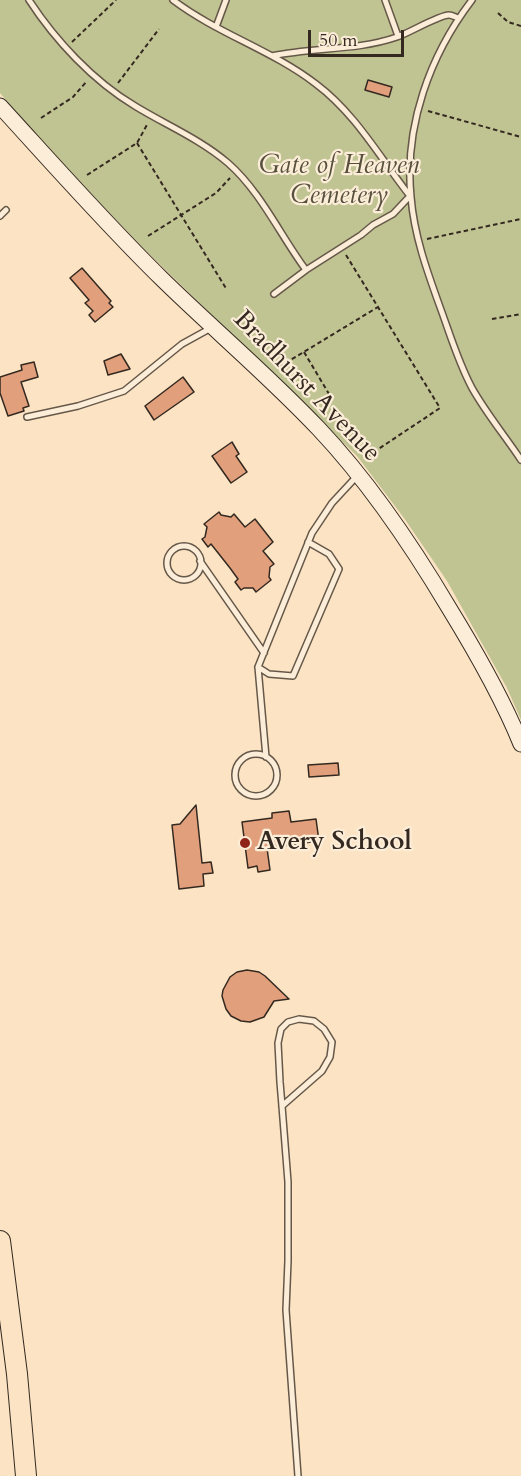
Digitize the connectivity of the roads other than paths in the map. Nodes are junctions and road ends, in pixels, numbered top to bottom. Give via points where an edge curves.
1 (29, 0) edge
2 (173, 0) edge
3 (226, 0) edge
4 (385, 0) edge
5 (472, 0) edge
6 (458, 18) junction
7 (216, 27) junction
8 (398, 36) junction
9 (272, 56) junction
10 (0, 106) edge
11 (411, 196) junction
12 (6, 210) dead end
13 (0, 216) edge
14 (306, 270) junction
15 (274, 294) dead end
16 (213, 327) junction
17 (27, 417) dead end
18 (521, 460) edge
19 (359, 474) junction
20 (308, 542) junction
21 (200, 561) junction
22 (264, 653) junction
23 (258, 667) junction
24 (521, 744) edge
25 (266, 757) junction
26 (282, 1106) junction
27 (0, 1240) edge
28 (27, 1476) edge
29 (298, 1476) edge

1 - 14 lane via 66,48 93,74 134,105 198,141 236,171
2 - 7 lane
3 - 7 lane
4 - 8 lane
5 - 6 lane
6 - 8 lane via 448,15
6 - 11 lane via 433,64 418,108 413,132
7 - 9 lane
8 - 9 lane via 347,49
9 - 11 lane via 318,85 362,128
10 - 16 main road, Bradhurst Avenue via 95,211
11 - 14 lane via 393,214
11 - 18 lane via 418,241 458,359 473,389
12 - 13 lane
14 - 15 lane
16 - 17 lane via 182,344 124,391
16 - 19 main road, Bradhurst Avenue via 303,412
19 - 20 lane via 332,503
19 - 24 main road, Bradhurst Avenue via 441,594 490,677
20 - 22 lane
20 - 23 lane via 329,554 339,568 293,676 269,674
21 - 21 lane via 196,551 180,546 168,556 168,567 174,576 190,578 198,571
21 - 22 lane
22 - 23 lane
23 - 25 lane
25 - 25 lane via 276,773 274,786 264,794 244,793 236,782 236,768 252,754
26 - 26 lane via 278,1043 281,1029 299,1019 314,1021 332,1042 330,1057 322,1071
26 - 29 lane via 288,1182 286,1310
27 - 28 highway

